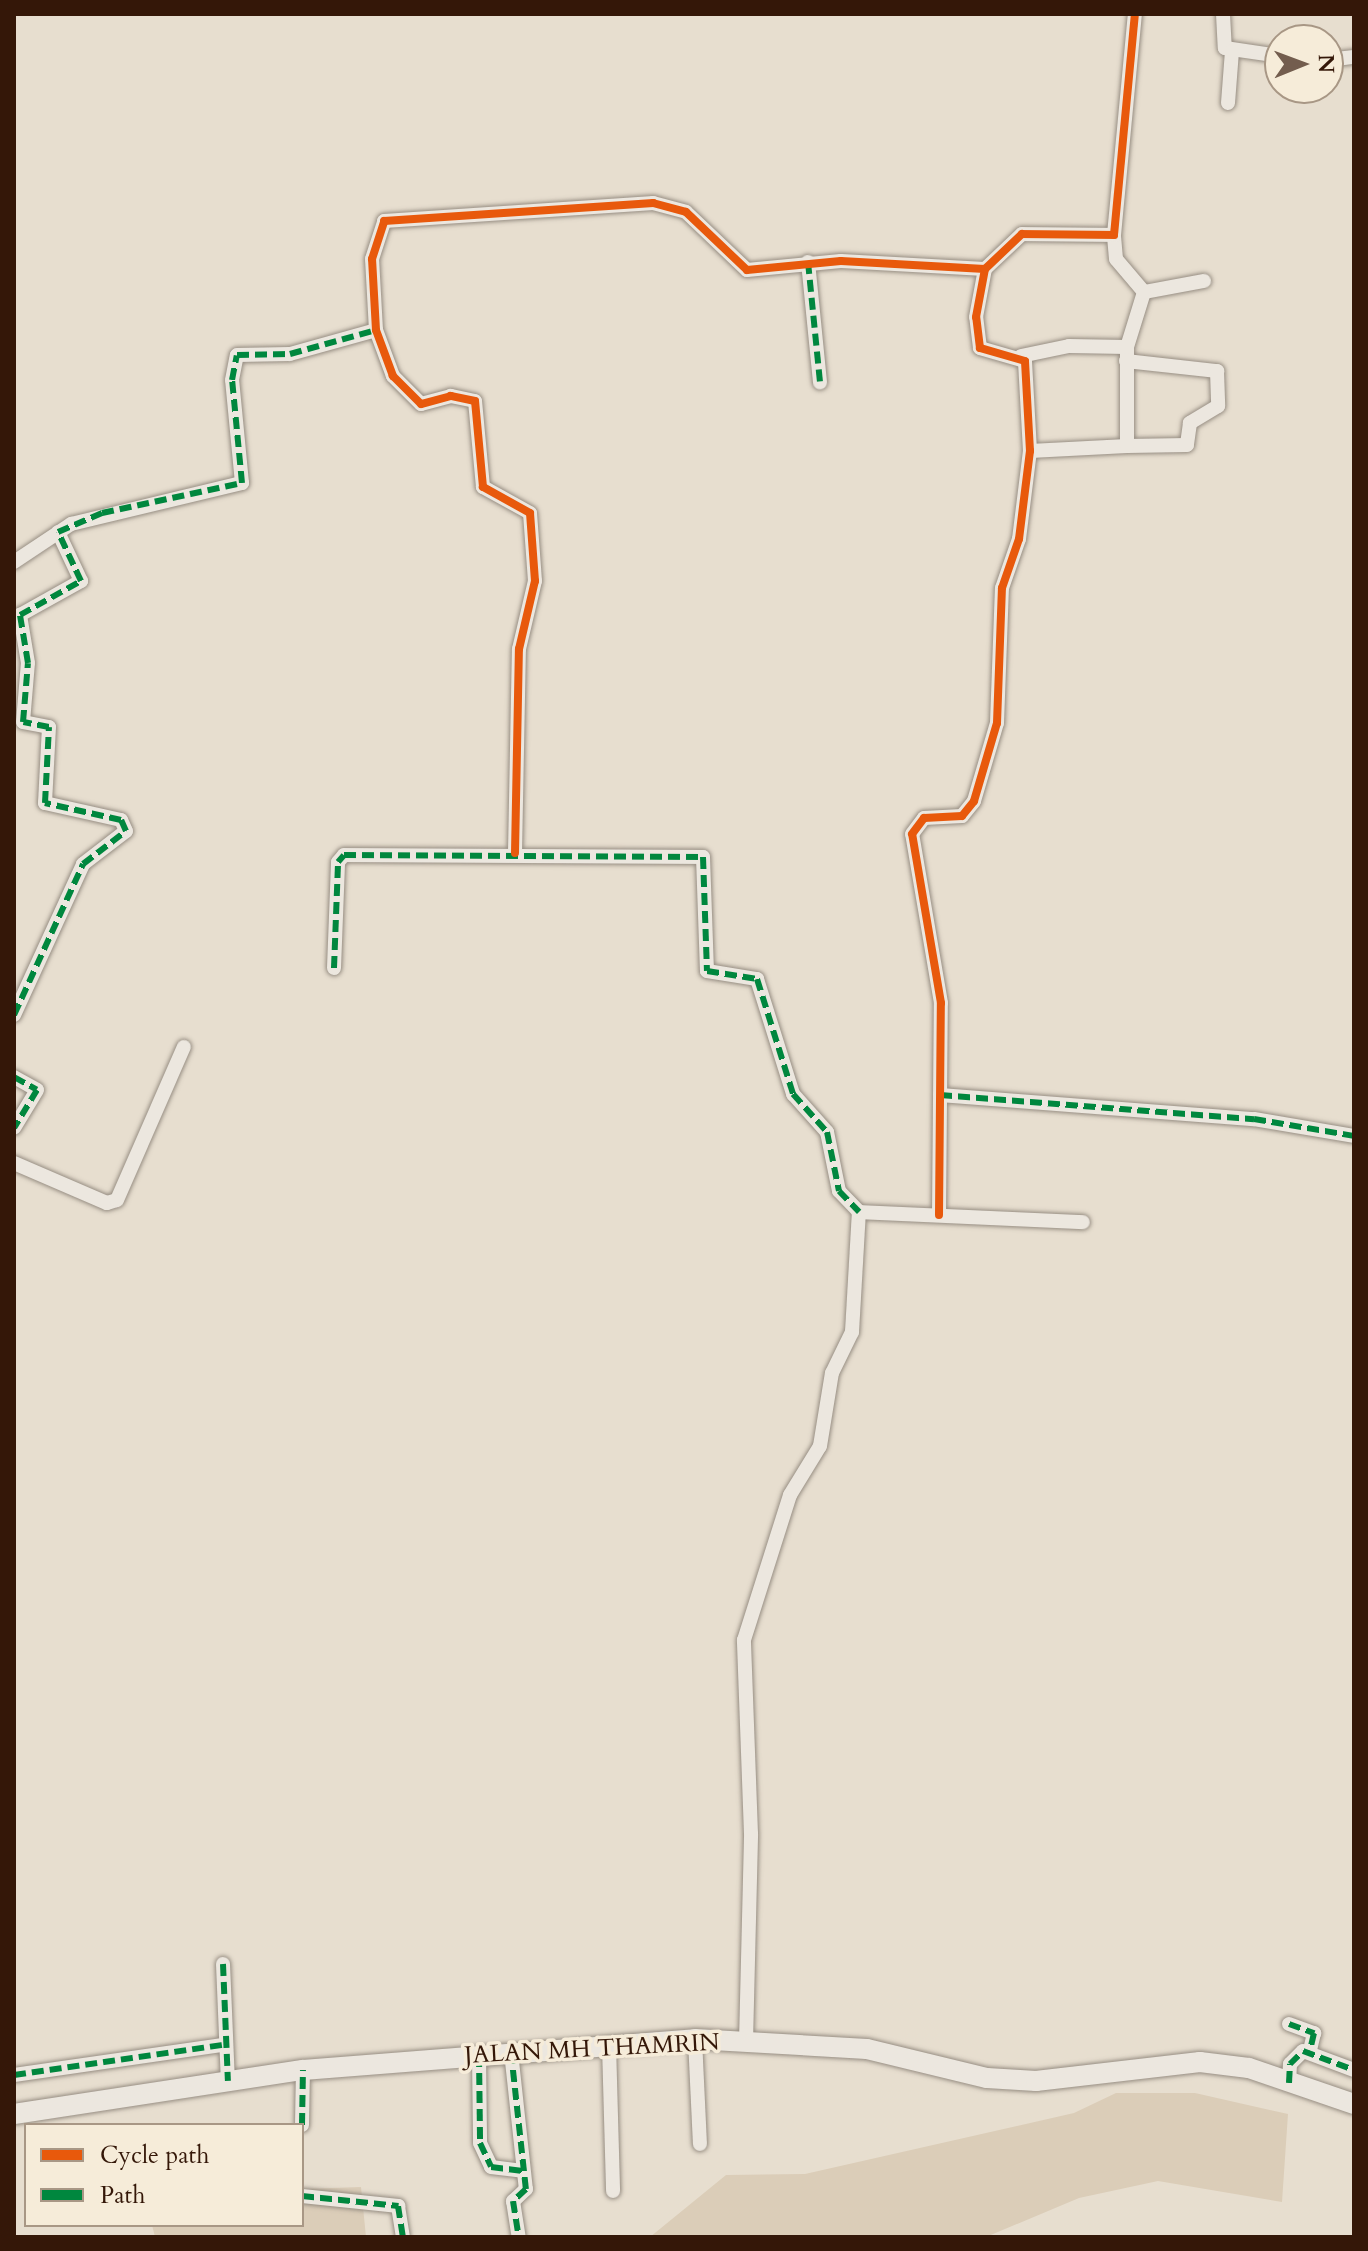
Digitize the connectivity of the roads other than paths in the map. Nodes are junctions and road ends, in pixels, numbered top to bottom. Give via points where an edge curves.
1 (1135, 14) edge
2 (1223, 14) edge
3 (1232, 51) junction
4 (1264, 54) edge
5 (1228, 103) dead end
6 (1114, 235) junction
7 (808, 262) junction
8 (985, 269) junction
9 (1204, 281) dead end
10 (1144, 292) junction
11 (376, 330) junction
12 (1127, 354) junction
13 (1021, 356) junction
14 (820, 382) dead end
15 (1127, 446) junction
16 (1030, 451) junction
17 (58, 532) junction
18 (14, 562) edge
19 (515, 853) junction
20 (334, 968) dead end
21 (14, 1015) edge
22 (184, 1047) dead end
23 (14, 1077) edge
24 (940, 1095) junction
25 (14, 1128) edge
26 (1354, 1136) edge
27 (14, 1163) edge
28 (859, 1212) junction
29 (939, 1215) junction
30 (1083, 1222) dead end
31 (223, 1964) dead end
32 (1289, 2024) dead end
33 (746, 2025) junction
34 (695, 2039) junction
35 (223, 2045) junction
36 (609, 2045) junction
37 (1310, 2051) junction
38 (511, 2052) junction
39 (479, 2055) junction
40 (303, 2070) junction
41 (1354, 2070) edge
42 (14, 2075) edge
43 (228, 2081) junction
44 (1289, 2083) junction
45 (1354, 2104) edge
46 (26, 2117) edge
47 (302, 2123) edge
48 (700, 2144) dead end
49 (523, 2171) junction
50 (613, 2191) dead end
51 (304, 2196) edge
52 (403, 2237) edge
53 (519, 2237) edge

1 - 6 street
2 - 3 street via 1222,44
3 - 4 street
3 - 5 street
6 - 8 street via 1022,234
6 - 10 street via 1116,259
7 - 8 street
7 - 11 street via 747,270 686,212 653,203 561,214 397,215 375,233
7 - 14 street
8 - 13 street via 980,348
9 - 10 street
10 - 12 street
11 - 17 street via 290,354 237,355 232,380 242,483 102,513
11 - 19 street via 393,376 415,401 475,401 483,487 530,513 535,581 519,649
12 - 13 street via 1069,346
12 - 15 street
12 - 15 street via 1217,371 1218,406 1190,423 1187,445
13 - 16 street
15 - 16 street
16 - 24 street via 1019,539 1002,588 997,723 974,801 962,816 924,818 912,834 941,1003
17 - 18 street
17 - 21 street via 81,581 20,615 28,663 23,722 49,727 45,803 121,820 126,831 83,864
19 - 20 street via 341,856
19 - 28 street via 703,857 707,971 757,979 793,1094 827,1132 839,1191
22 - 27 street via 117,1200 107,1203
23 - 25 street via 37,1090
24 - 26 street via 1254,1119
24 - 29 street
28 - 29 street
28 - 33 street via 852,1332 832,1373 820,1446 790,1495 742,1648 751,1834
29 - 30 street
31 - 35 street
32 - 37 street via 1314,2033
33 - 34 street, JALAN MH THAMRIN
33 - 44 street, JALAN MH THAMRIN via 987,2078 1058,2080 1200,2062
34 - 36 street, JALAN MH THAMRIN
34 - 48 street
35 - 42 street
35 - 43 street
36 - 38 street, JALAN MH THAMRIN
36 - 50 street
37 - 41 street
37 - 44 street via 1294,2056
38 - 39 street, JALAN MH THAMRIN
38 - 49 street
39 - 40 street, JALAN MH THAMRIN
39 - 49 street via 480,2143 491,2167
40 - 43 street, JALAN MH THAMRIN
40 - 47 street
43 - 46 street, JALAN MH THAMRIN
44 - 45 street, JALAN MH THAMRIN
49 - 53 street via 525,2191 513,2201
51 - 52 street via 398,2206

